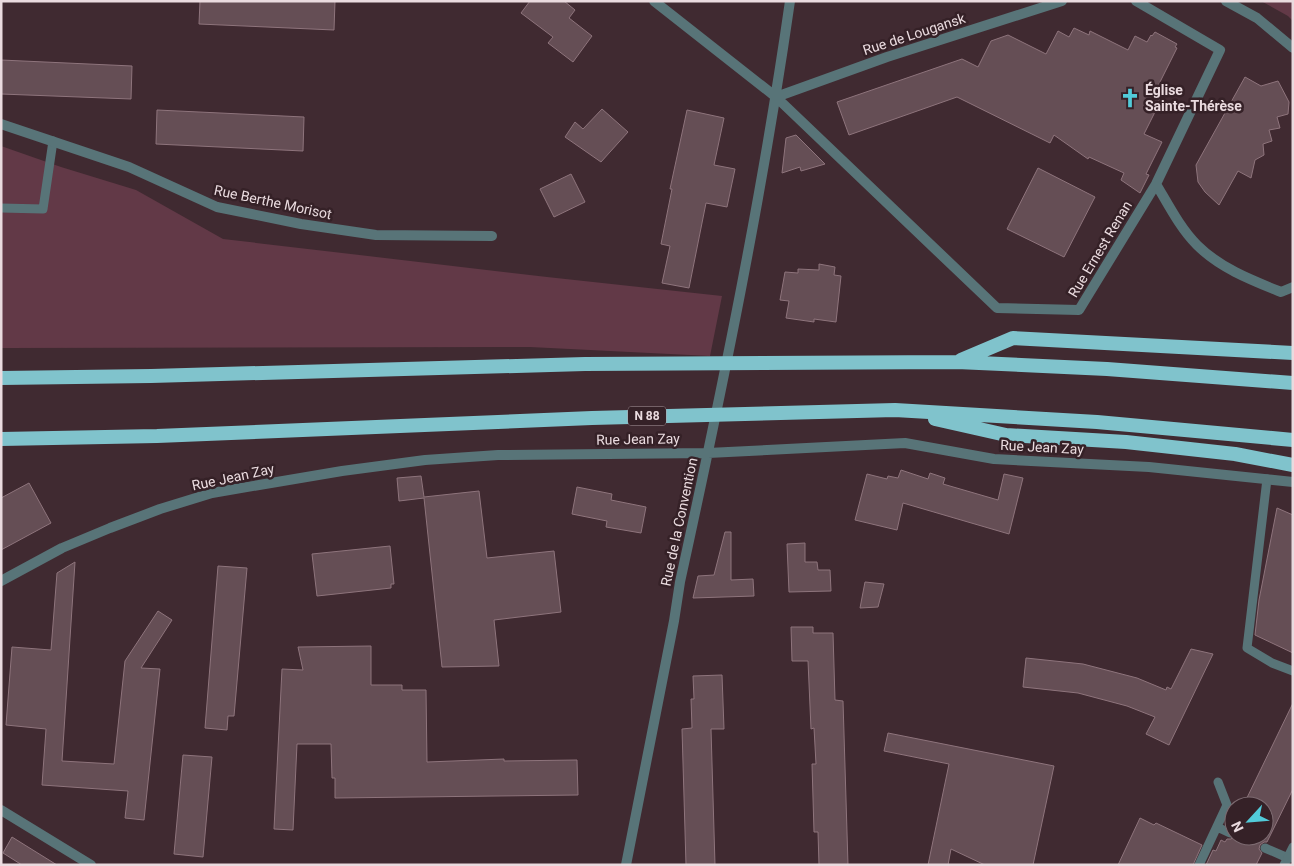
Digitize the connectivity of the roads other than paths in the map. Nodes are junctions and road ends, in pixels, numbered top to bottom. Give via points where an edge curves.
1 (654, 1) edge
2 (790, 1) edge
3 (1062, 1) edge
4 (1136, 1) edge
5 (1226, 1) edge
6 (1293, 48) edge
7 (776, 97) junction
8 (1, 124) edge
9 (53, 141) junction
10 (1156, 184) junction
11 (1, 208) edge
12 (492, 236) dead end
13 (1293, 287) edge
14 (1293, 353) edge
15 (957, 362) junction
16 (1, 378) edge
17 (1291, 382) edge
18 (895, 410) junction
19 (1, 439) edge
20 (1293, 440) edge
21 (708, 452) junction
22 (1293, 464) edge
23 (1267, 479) junction
24 (1293, 482) edge
25 (1, 581) edge
26 (1293, 672) edge
27 (1218, 782) dead end
28 (1, 810) edge
29 (1217, 827) junction
30 (1224, 830) edge
31 (1264, 848) dead end
32 (1293, 848) edge
33 (1288, 860) edge
34 (91, 865) edge
35 (626, 865) edge
36 (1199, 865) edge

1 - 7 street
2 - 7 street, Rue de la Convention
3 - 7 street, Rue de Lougansk via 887,57
4 - 10 street, Rue Ernest Renan via 1220,50
5 - 6 street via 1257,18
7 - 10 street, Rue Ernest Renan via 996,308 1079,310
7 - 21 street, Rue de la Convention
8 - 9 street, Rue Berthe Morisot
9 - 11 lane via 43,209
9 - 12 street, Rue Berthe Morisot via 129,167 217,207 376,235
10 - 13 street via 1196,244 1220,264 1281,292
14 - 15 highway via 1013,338
15 - 16 highway via 585,364
15 - 17 highway via 1108,368
18 - 19 highway, N 88
18 - 20 highway, N 88 via 1097,422
18 - 22 highway via 1006,435 1126,442
21 - 23 street, Rue Jean Zay via 905,443 994,459 1149,467
21 - 25 street, Rue Jean Zay via 498,454 342,471 221,491 102,531 62,548
21 - 35 street, Rue de la Convention
23 - 24 street, Rue Jean Zay
23 - 26 lane via 1247,648
27 - 29 lane via 1227,806
28 - 34 street
29 - 30 lane
29 - 36 lane
31 - 33 lane
32 - 33 lane

